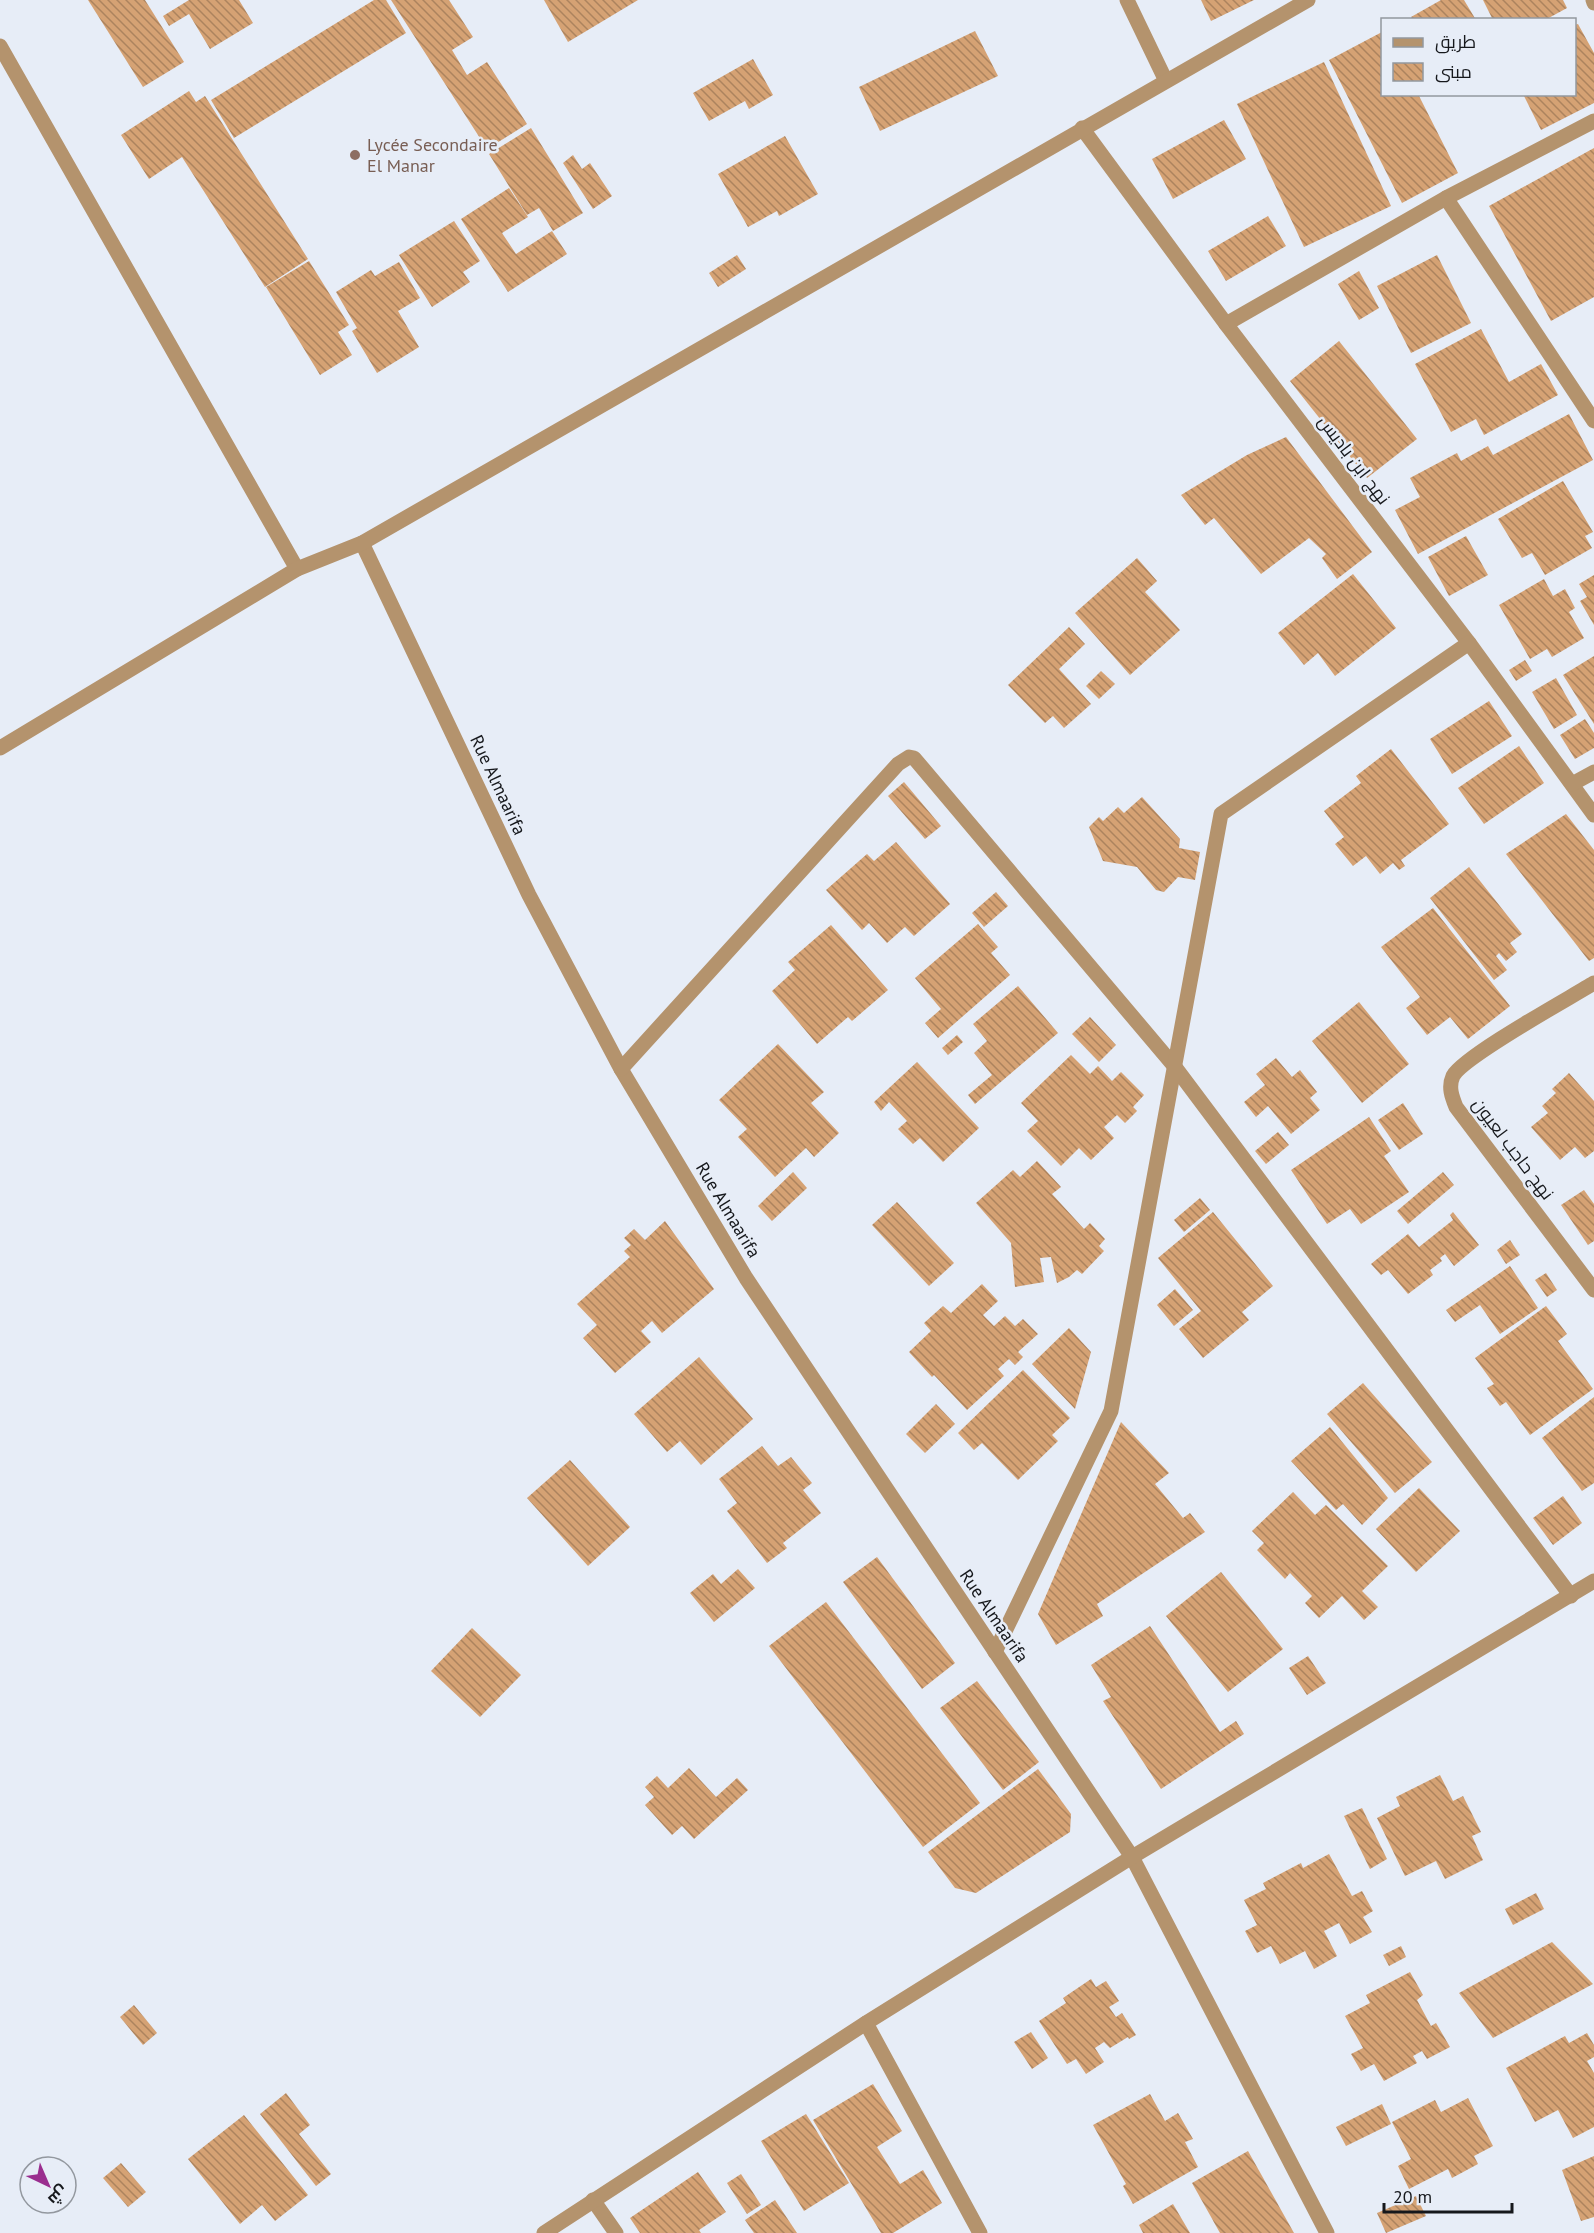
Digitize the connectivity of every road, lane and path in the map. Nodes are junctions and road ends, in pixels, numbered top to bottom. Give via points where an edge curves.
1 (1127, 0) edge
2 (1308, 0) edge
3 (0, 46) edge
4 (1166, 81) junction
5 (1594, 121) edge
6 (1082, 128) junction
7 (1446, 198) junction
8 (1226, 324) junction
9 (1594, 421) edge
10 (363, 543) junction
11 (297, 569) junction
12 (1469, 643) junction
13 (0, 748) edge
14 (1594, 771) edge
15 (1572, 784) junction
16 (1594, 815) edge
17 (1594, 983) edge
18 (1175, 1067) junction
19 (621, 1069) junction
20 (1594, 1290) edge
21 (1594, 1581) edge
22 (1571, 1596) junction
23 (995, 1652) junction
24 (1132, 1857) junction
25 (866, 2022) junction
26 (593, 2200) junction
27 (544, 2233) edge
28 (616, 2233) edge
29 (980, 2233) edge
30 (1327, 2233) edge

1 - 4 street
2 - 4 street
3 - 11 street
4 - 6 street
5 - 7 street
6 - 8 street, نهج ابن باديس
6 - 10 street
7 - 8 street
7 - 9 street
8 - 12 street, نهج ابن باديس
10 - 11 street
10 - 19 street, Rue Almaarifa via 529,895
11 - 13 street
12 - 15 street, نهج ابن باديس
12 - 18 street via 1221,814
14 - 15 street
15 - 16 street, نهج ابن باديس
17 - 20 street, نهج حاجب لعيون via 1480,1053 1454,1074 1451,1094 1456,1107
18 - 19 street via 920,764 909,757 898,764
18 - 22 street
18 - 23 street via 1111,1411
19 - 23 street, Rue Almaarifa via 746,1278
21 - 22 street
22 - 24 street
23 - 24 street, Rue Almaarifa
24 - 25 street
24 - 30 street, Rue Almaarifa
25 - 26 street
25 - 29 street
26 - 27 street
26 - 28 street

